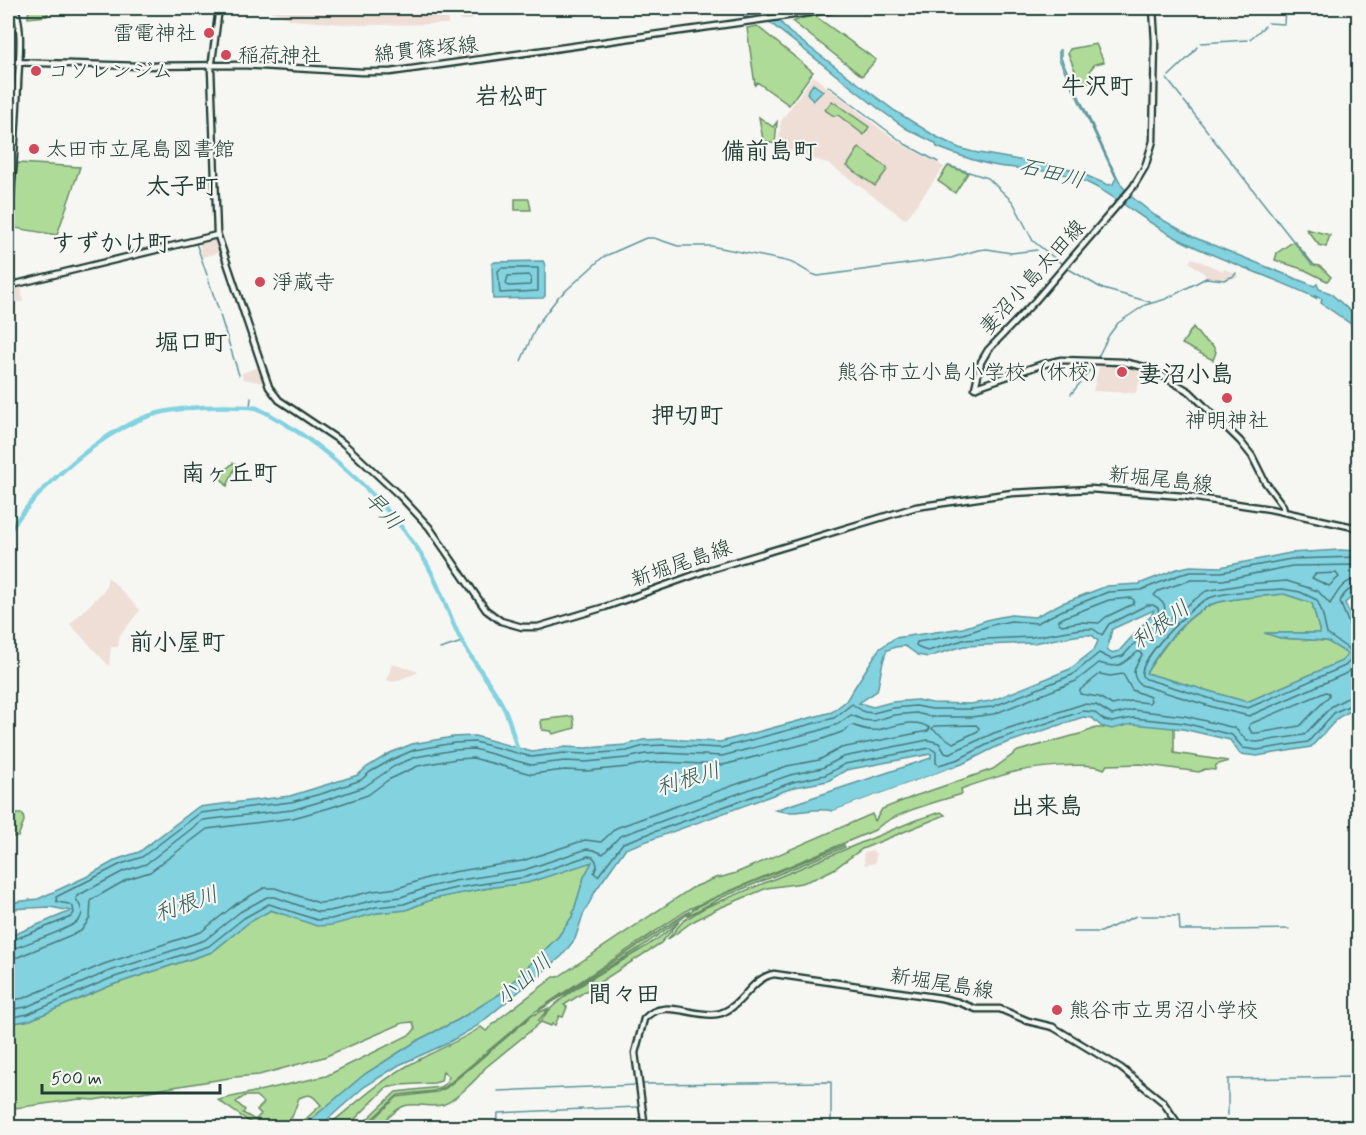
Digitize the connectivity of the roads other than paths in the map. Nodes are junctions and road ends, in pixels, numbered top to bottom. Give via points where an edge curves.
1 (15, 8) edge
2 (219, 8) edge
3 (844, 8) edge
4 (1153, 8) edge
5 (8, 62) edge
6 (19, 62) junction
7 (212, 65) junction
8 (8, 226) edge
9 (217, 235) junction
10 (8, 286) edge
11 (1284, 512) junction
12 (1359, 528) edge
13 (645, 1128) edge
14 (1181, 1128) edge

1 - 6 main road via 20,28
2 - 7 main road, 新堀尾島線
3 - 7 main road, 綿貫篠塚線 via 390,72
4 - 11 main road, 妻沼小島太田線 via 1153,141 1143,172 1030,307 986,352 975,388 1061,360 1123,362 1149,368 1190,392 1240,441
5 - 6 main road, 綿貫篠塚線
6 - 7 main road, 綿貫篠塚線
6 - 8 main road
7 - 9 main road, 新堀尾島線
9 - 10 main road
9 - 11 main road, 新堀尾島線 via 273,394 343,443 380,475 429,527 481,604 512,626 543,626 792,543 931,504 1012,493 1090,489 1189,497
11 - 12 main road, 新堀尾島線
13 - 14 main road, 新堀尾島線 via 635,1053 644,1018 659,1010 712,1015 724,1012 765,977 774,974 941,998 976,1009 1000,1009 1053,1027 1136,1080 1163,1102

